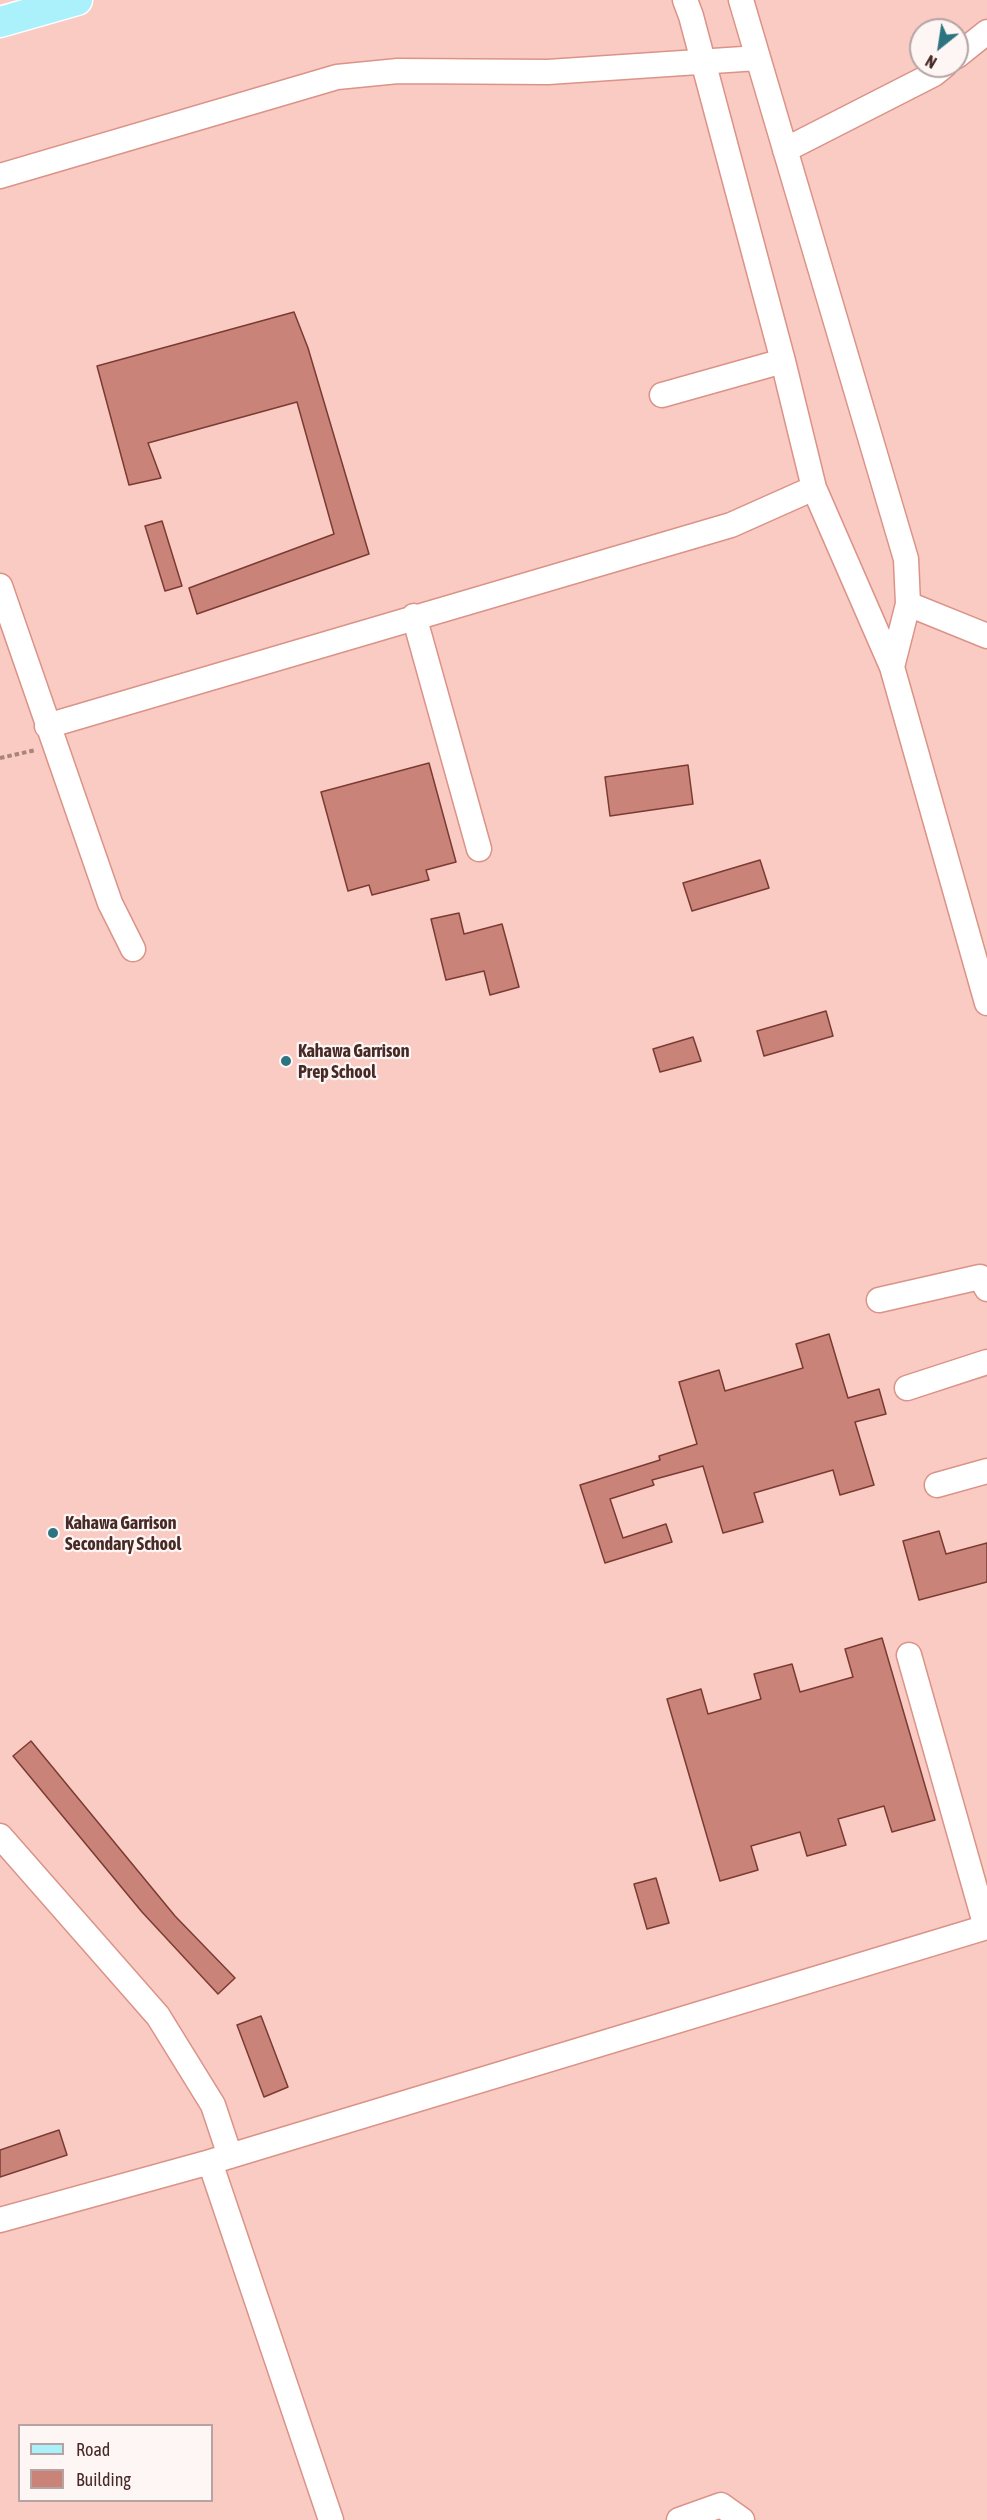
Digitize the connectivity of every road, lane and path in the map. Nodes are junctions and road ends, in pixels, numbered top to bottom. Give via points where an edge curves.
1 (77, 0) edge
2 (685, 0) edge
3 (741, 0) edge
4 (0, 22) edge
5 (987, 32) edge
6 (969, 46) edge
7 (758, 58) junction
8 (704, 63) junction
9 (926, 78) edge
10 (785, 150) junction
11 (0, 176) edge
12 (783, 361) junction
13 (662, 395) dead end
14 (814, 488) junction
15 (0, 586) edge
16 (908, 604) junction
17 (414, 616) junction
18 (987, 636) edge
19 (892, 667) junction
20 (51, 736) junction
21 (0, 758) edge
22 (479, 849) dead end
23 (133, 949) dead end
24 (987, 1003) edge
25 (987, 1289) edge
26 (879, 1300) dead end
27 (987, 1362) edge
28 (907, 1388) dead end
29 (987, 1471) edge
30 (937, 1485) dead end
31 (909, 1655) dead end
32 (0, 1836) edge
33 (986, 1927) edge
34 (220, 2159) junction
35 (0, 2220) edge
36 (331, 2520) edge
37 (679, 2520) edge
38 (742, 2520) edge

1 - 4 main road
2 - 8 street
3 - 7 street
5 - 6 street
7 - 8 street
7 - 10 street
8 - 11 street via 548,72 398,71 337,77
8 - 12 street
9 - 10 street
10 - 16 street via 906,559
12 - 13 street
12 - 14 street
14 - 17 street via 731,525
14 - 19 street
15 - 20 street
16 - 18 street
16 - 19 street
17 - 20 street
17 - 22 street
19 - 24 street
20 - 21 path
20 - 23 street via 110,903
25 - 26 street via 980,1277
27 - 28 street
29 - 30 street
31 - 33 street
32 - 34 street via 158,2016 213,2105
33 - 34 street
34 - 35 street
34 - 36 street
37 - 38 street via 721,2505

